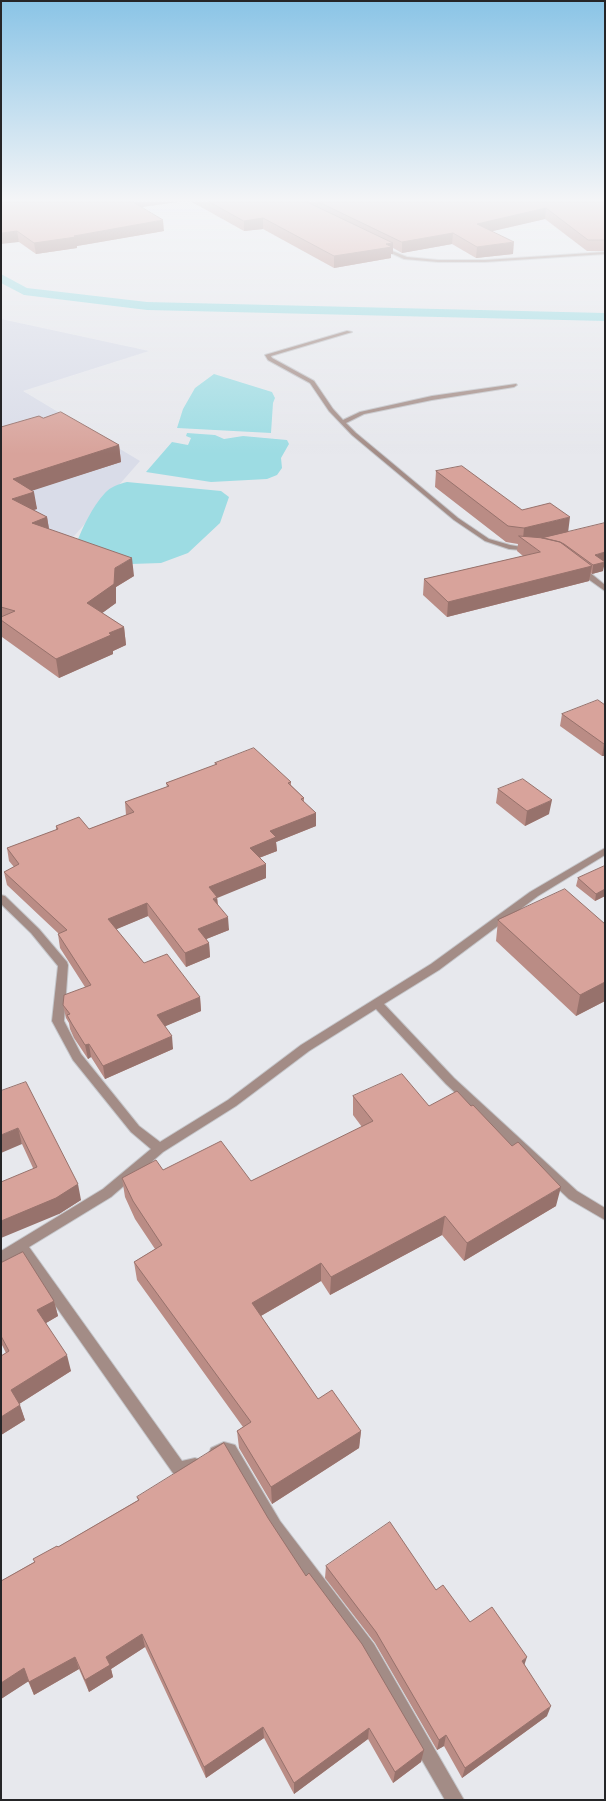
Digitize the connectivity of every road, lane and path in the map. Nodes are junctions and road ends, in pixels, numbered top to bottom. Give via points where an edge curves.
1 (349, 332) dead end
2 (514, 385) dead end
3 (343, 422) junction
4 (534, 547) edge
5 (574, 564) edge
6 (605, 589) edge
7 (605, 851) edge
8 (1, 898) edge
9 (377, 1003) junction
10 (159, 1149) junction
11 (605, 1215) edge
12 (21, 1246) junction
13 (1, 1258) edge
14 (455, 1800) edge

1 - 3 street via 268,355 270,359 312,382 331,410
2 - 3 street via 416,401 362,413
3 - 4 street via 456,519 487,540 517,549
5 - 6 street
7 - 9 street via 534,894 435,967
8 - 10 street via 35,931 63,965 58,1021 77,1057 135,1129
9 - 10 street via 305,1048 232,1103
9 - 11 street via 450,1081 573,1195
10 - 12 street via 107,1193
12 - 13 street
12 - 14 street via 178,1468 185,1469 224,1449 230,1450 275,1526 368,1650

